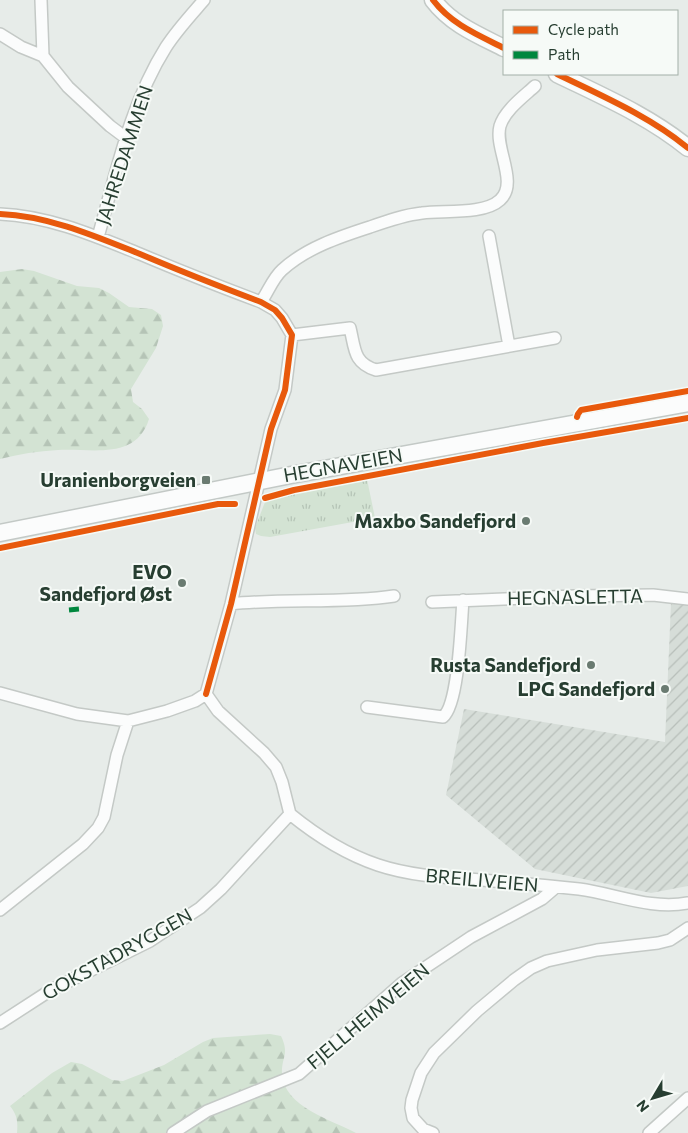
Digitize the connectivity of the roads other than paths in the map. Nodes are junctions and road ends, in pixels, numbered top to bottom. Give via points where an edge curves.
1 (42, 0) edge
2 (204, 0) edge
3 (433, 0) edge
4 (0, 34) edge
5 (503, 47) edge
6 (43, 56) junction
7 (559, 75) edge
8 (535, 86) dead end
9 (126, 138) junction
10 (688, 148) edge
11 (0, 214) edge
12 (489, 236) dead end
13 (98, 237) junction
14 (262, 302) junction
15 (292, 335) junction
16 (555, 338) dead end
17 (509, 346) junction
18 (688, 403) edge
19 (259, 481) junction
20 (0, 533) edge
21 (394, 596) dead end
22 (688, 599) edge
23 (463, 600) junction
24 (432, 602) dead end
25 (231, 604) junction
26 (0, 693) edge
27 (206, 694) junction
28 (367, 708) dead end
29 (128, 721) junction
30 (290, 814) junction
31 (556, 886) junction
32 (688, 903) edge
33 (0, 910) edge
34 (688, 928) edge
35 (0, 1023) edge
36 (688, 1098) edge
37 (173, 1133) edge
38 (433, 1133) edge
39 (648, 1133) edge

1 - 6 street
2 - 9 street, JAHREDAMMEN via 166,47 152,72
3 - 5 main road via 455,22
4 - 6 street
6 - 9 street via 68,87
7 - 10 main road via 641,115
8 - 14 street via 511,109 500,126 501,152 507,174 506,189 500,200 490,206 421,213 392,220 322,244 280,272
9 - 13 street, JAHREDAMMEN
11 - 13 street via 37,218
12 - 17 street
13 - 14 street
14 - 15 street via 275,310
15 - 17 street via 350,328 358,359 365,367 376,370
15 - 19 street via 285,390
16 - 17 street
18 - 19 main road, HEGNAVEIEN
19 - 20 main road, HEGNAVEIEN
19 - 25 street
21 - 25 street
22 - 23 street, HEGNASLETTA via 652,595
23 - 24 street, HEGNASLETTA
23 - 28 street via 456,680 448,713 443,717
25 - 27 street
26 - 29 street via 77,714
27 - 29 street via 181,706
27 - 30 street via 218,712 276,767
29 - 33 street via 104,817 98,828 83,844
30 - 31 street, BREILIVEIEN via 331,845 379,866 422,876
30 - 35 street, GOKSTADRYGGEN via 200,908 150,941 51,990
31 - 32 street, BREILIVEIEN via 664,906
31 - 37 street, FJELLHEIMVEIEN via 542,899 471,937 402,983 299,1074 207,1111
34 - 38 street via 670,940 658,943 597,950 547,961 514,980 434,1053 421,1073 411,1108 413,1118 423,1129
36 - 39 street

